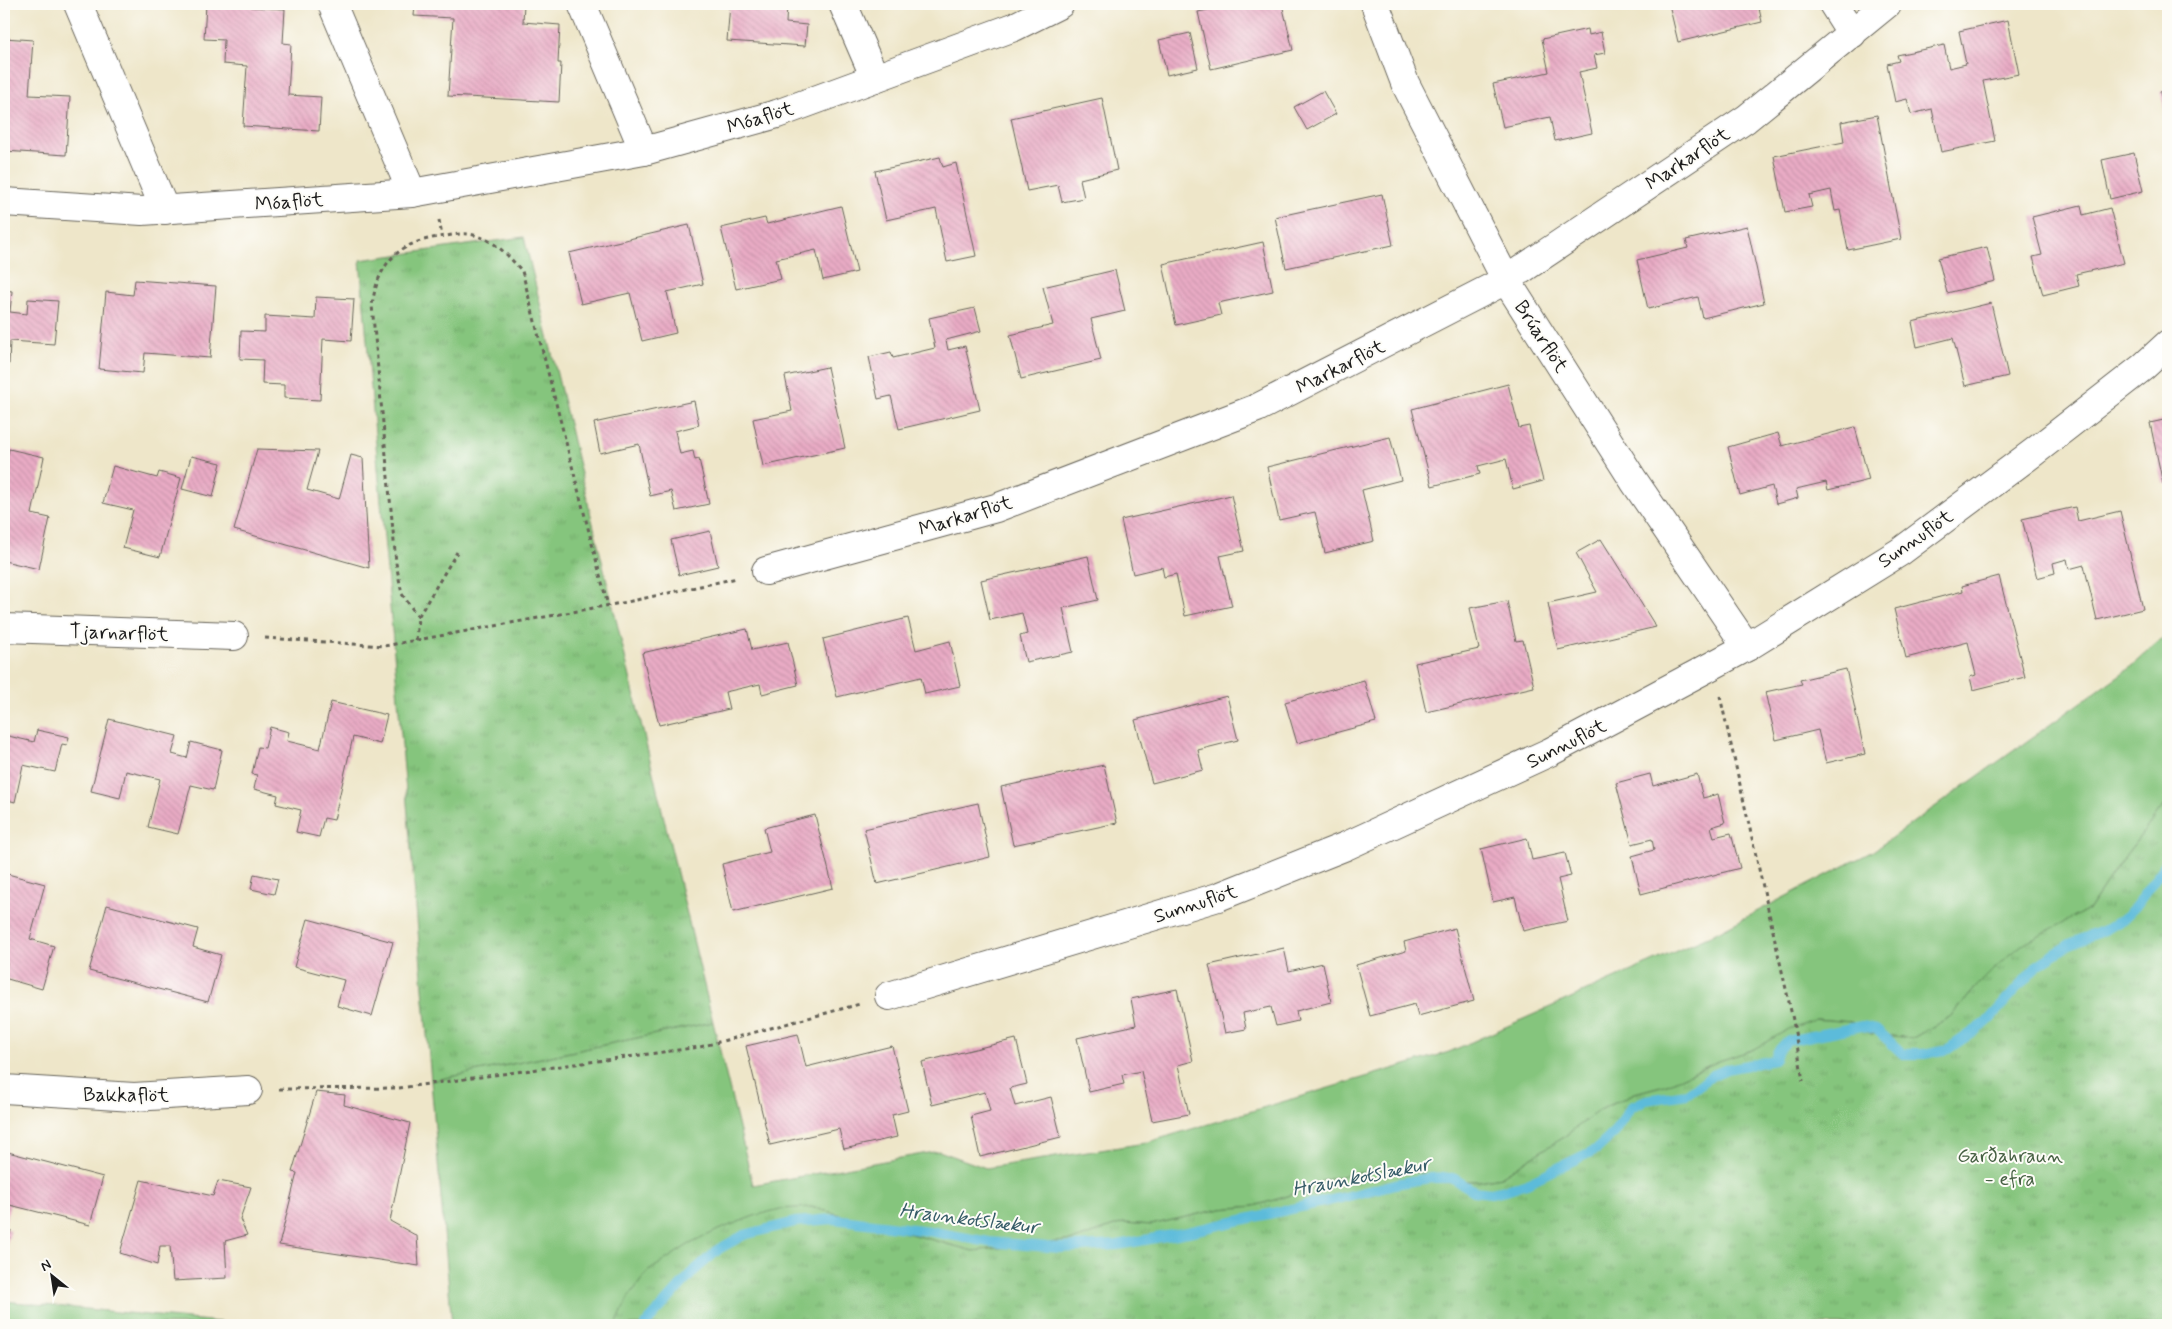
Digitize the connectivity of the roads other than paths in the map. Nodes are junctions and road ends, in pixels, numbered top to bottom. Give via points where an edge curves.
1 (78, 4) edge
2 (332, 4) edge
3 (582, 4) edge
4 (843, 4) edge
5 (1060, 4) edge
6 (1375, 4) edge
7 (1832, 4) edge
8 (1887, 4) edge
9 (1852, 34) junction
10 (874, 78) junction
11 (644, 151) junction
12 (412, 193) junction
13 (4, 202) edge
14 (165, 210) junction
15 (1506, 280) junction
16 (2168, 344) edge
17 (766, 572) road end
18 (4, 628) edge
19 (234, 636) road end
20 (1747, 648) junction
21 (889, 996) road end
22 (4, 1090) edge
23 (248, 1090) road end

1 - 14 street
2 - 12 street
3 - 11 street
4 - 10 street
5 - 10 street, Móaflöt via 1014,27
6 - 15 street, Brúarflöt via 1405,84
7 - 9 street
8 - 9 street, Markarflöt
9 - 15 street, Markarflöt via 1746,119
10 - 11 street, Móaflöt via 777,114
11 - 12 street, Móaflöt
12 - 14 street, Móaflöt
13 - 14 street, Móaflöt
15 - 17 street, Markarflöt via 1257,408 996,508
15 - 20 street, Brúarflöt via 1634,481
16 - 20 street, Sunnuflöt via 2057,434 1900,552
18 - 19 street, Tjarnarflöt
20 - 21 street, Sunnuflöt via 1550,752 1346,846 1218,897
22 - 23 street, Bakkaflöt via 134,1097

